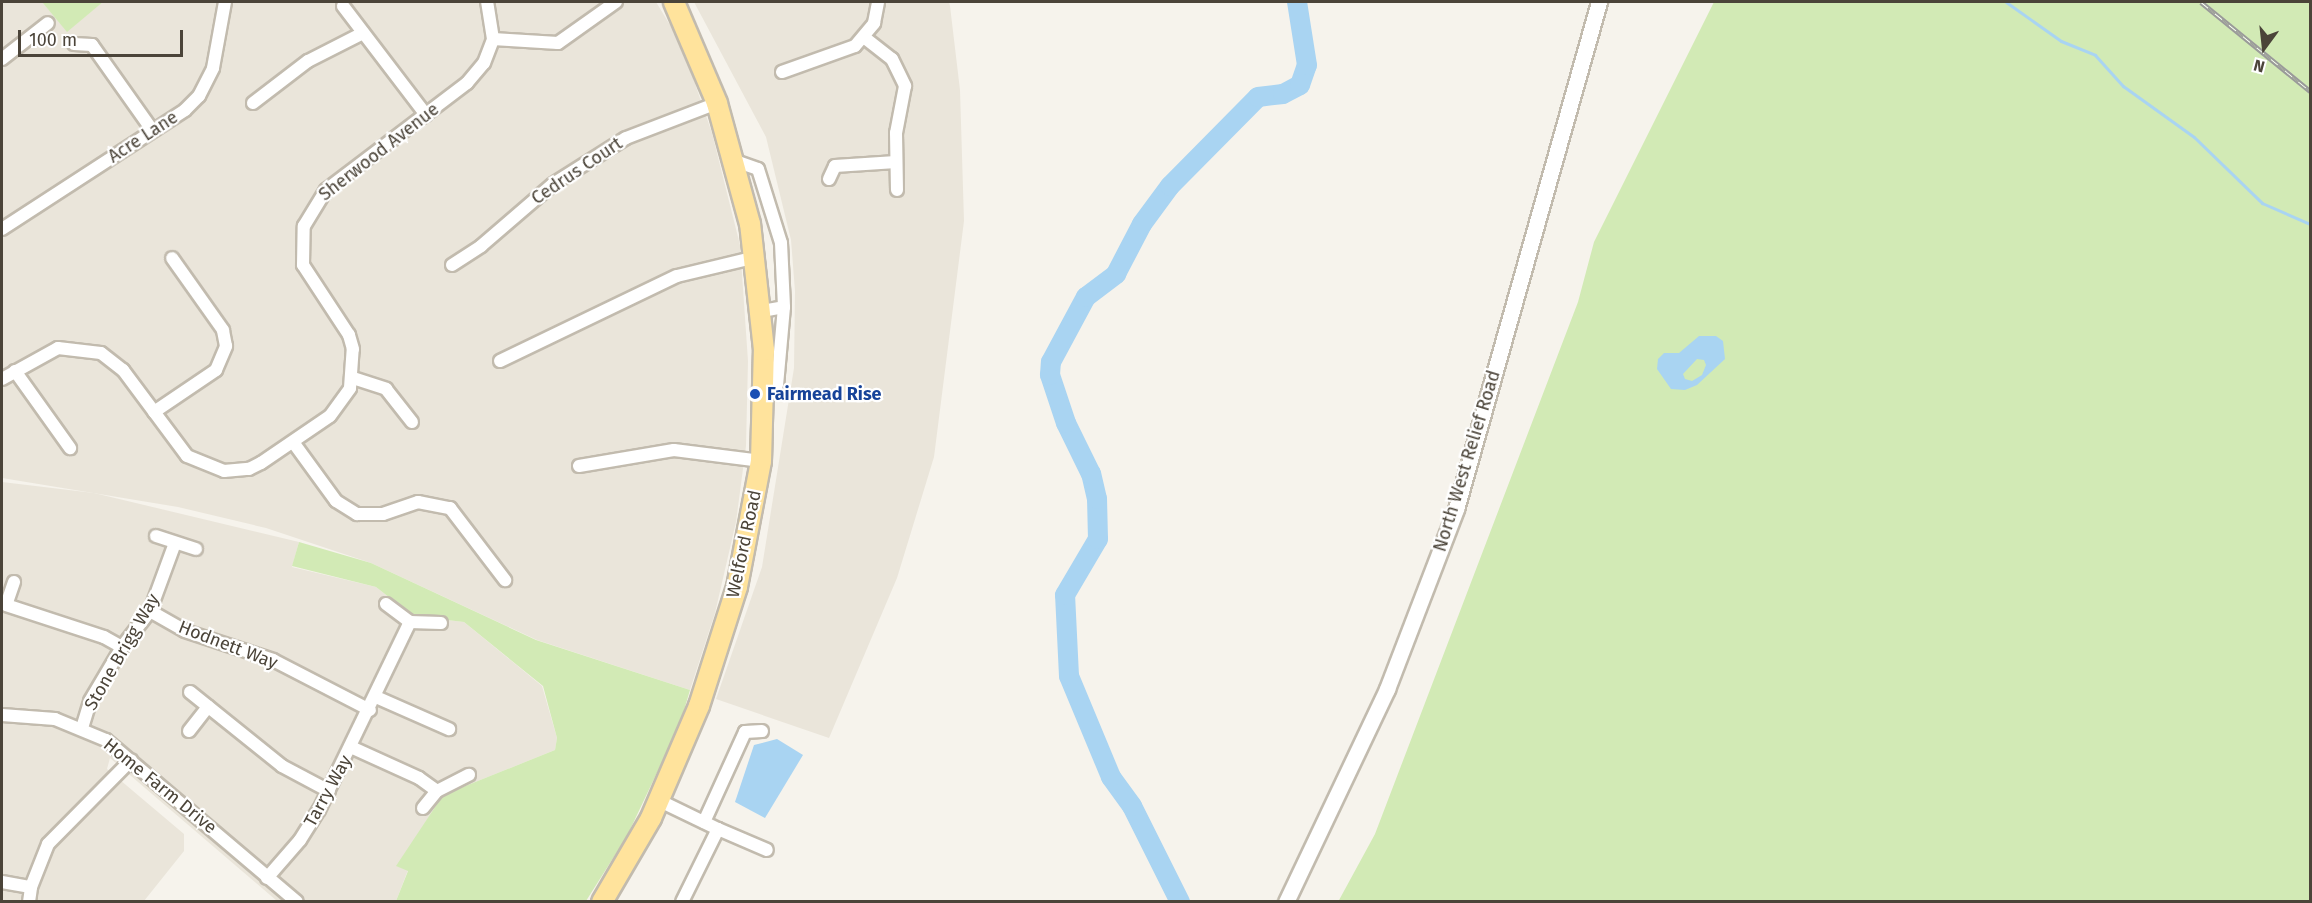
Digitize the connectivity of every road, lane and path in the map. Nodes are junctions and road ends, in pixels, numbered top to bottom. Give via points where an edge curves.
1 (225, 2) edge
2 (488, 2) edge
3 (616, 2) edge
4 (674, 2) edge
5 (878, 2) edge
6 (1599, 2) edge
7 (343, 6) dead end
8 (48, 23) dead end
9 (363, 33) junction
10 (865, 38) junction
11 (493, 39) junction
12 (74, 44) dead end
13 (2, 59) edge
14 (782, 72) dead end
15 (253, 102) dead end
16 (717, 103) junction
17 (426, 115) junction
18 (153, 131) junction
19 (735, 161) junction
20 (896, 162) junction
21 (829, 179) dead end
22 (897, 190) dead end
23 (2, 229) edge
24 (756, 257) junction
25 (172, 258) dead end
26 (452, 265) dead end
27 (784, 307) junction
28 (762, 311) junction
29 (500, 361) dead end
30 (15, 371) junction
31 (353, 378) junction
32 (2, 379) edge
33 (777, 385) dead end
34 (154, 412) junction
35 (412, 422) dead end
36 (293, 442) junction
37 (70, 448) dead end
38 (761, 461) junction
39 (579, 466) dead end
40 (156, 536) dead end
41 (175, 543) junction
42 (196, 549) dead end
43 (505, 580) dead end
44 (14, 582) dead end
45 (386, 604) dead end
46 (150, 611) junction
47 (410, 622) junction
48 (441, 623) dead end
49 (122, 647) junction
50 (190, 692) dead end
51 (376, 697) junction
52 (208, 707) junction
53 (370, 710) junction
54 (2, 715) edge
55 (82, 728) junction
56 (449, 729) dead end
57 (189, 731) dead end
58 (762, 731) dead end
59 (352, 748) junction
60 (131, 760) junction
61 (469, 776) dead end
62 (329, 791) junction
63 (437, 791) junction
64 (660, 801) junction
65 (423, 808) dead end
66 (704, 822) junction
67 (718, 829) junction
68 (767, 850) dead end
69 (267, 878) junction
70 (2, 882) edge
71 (30, 887) junction
72 (29, 902) edge
73 (297, 902) edge
74 (602, 902) edge
75 (681, 902) edge
76 (1286, 902) edge

1 - 18 street, Acre Lane via 207,84 185,110
2 - 11 street
3 - 11 street via 558,44
4 - 16 main road, Welford Road
5 - 10 street
6 - 76 street, North West Relief Road via 1456,509 1387,689
7 - 9 street
8 - 13 street
9 - 15 street via 308,61
9 - 17 street
10 - 14 street via 841,53
10 - 20 street via 892,58 904,86 897,123
11 - 17 street, Sherwood Avenue via 484,63 467,83
12 - 18 street via 92,45
16 - 19 main road, Welford Road
16 - 26 street, Cedrus Court via 626,138 553,184 481,246
17 - 31 street, Sherwood Avenue via 326,190 304,226 303,265 349,335
18 - 23 street, Acre Lane
19 - 24 main road, Welford Road
19 - 27 street via 758,169 768,198 781,243
20 - 21 street via 835,166
20 - 22 street
24 - 28 main road, Welford Road
24 - 29 street via 677,276
25 - 34 street via 223,330 226,346 216,370
27 - 28 street
27 - 33 street
28 - 38 main road, Welford Road via 765,401
30 - 32 street
30 - 34 street via 46,352 87,348 123,369
30 - 37 street
31 - 35 street via 386,389
31 - 36 street via 335,410
34 - 36 street via 188,456 212,469 249,469
36 - 43 street via 336,501 357,514 383,514 418,502 450,508
38 - 39 street via 674,450
38 - 64 main road, Welford Road via 737,587 688,736
40 - 41 street
41 - 42 street
41 - 46 street, Stone Brigg Way
44 - 49 street via 6,605 104,637
45 - 47 street
46 - 49 street, Stone Brigg Way
46 - 53 street, Hodnett Way via 185,631 273,660
47 - 48 street
47 - 51 street, Tarry Way
49 - 55 street, Stone Brigg Way via 90,701
50 - 52 street
51 - 53 street, Tarry Way
51 - 56 street
52 - 57 street
52 - 62 street via 282,766
53 - 59 street, Tarry Way
54 - 55 street, Home Farm Drive via 55,719
55 - 60 street, Home Farm Drive via 106,740
58 - 66 street via 745,732
59 - 62 street, Tarry Way
59 - 63 street via 419,778
60 - 69 street, Home Farm Drive
60 - 71 street via 48,844
61 - 63 street
62 - 69 street, Tarry Way via 300,840
63 - 65 street
64 - 66 street
64 - 74 main road, Welford Road
66 - 67 street
67 - 68 street
67 - 75 street
69 - 73 street, Home Farm Drive
70 - 71 street
71 - 72 street

